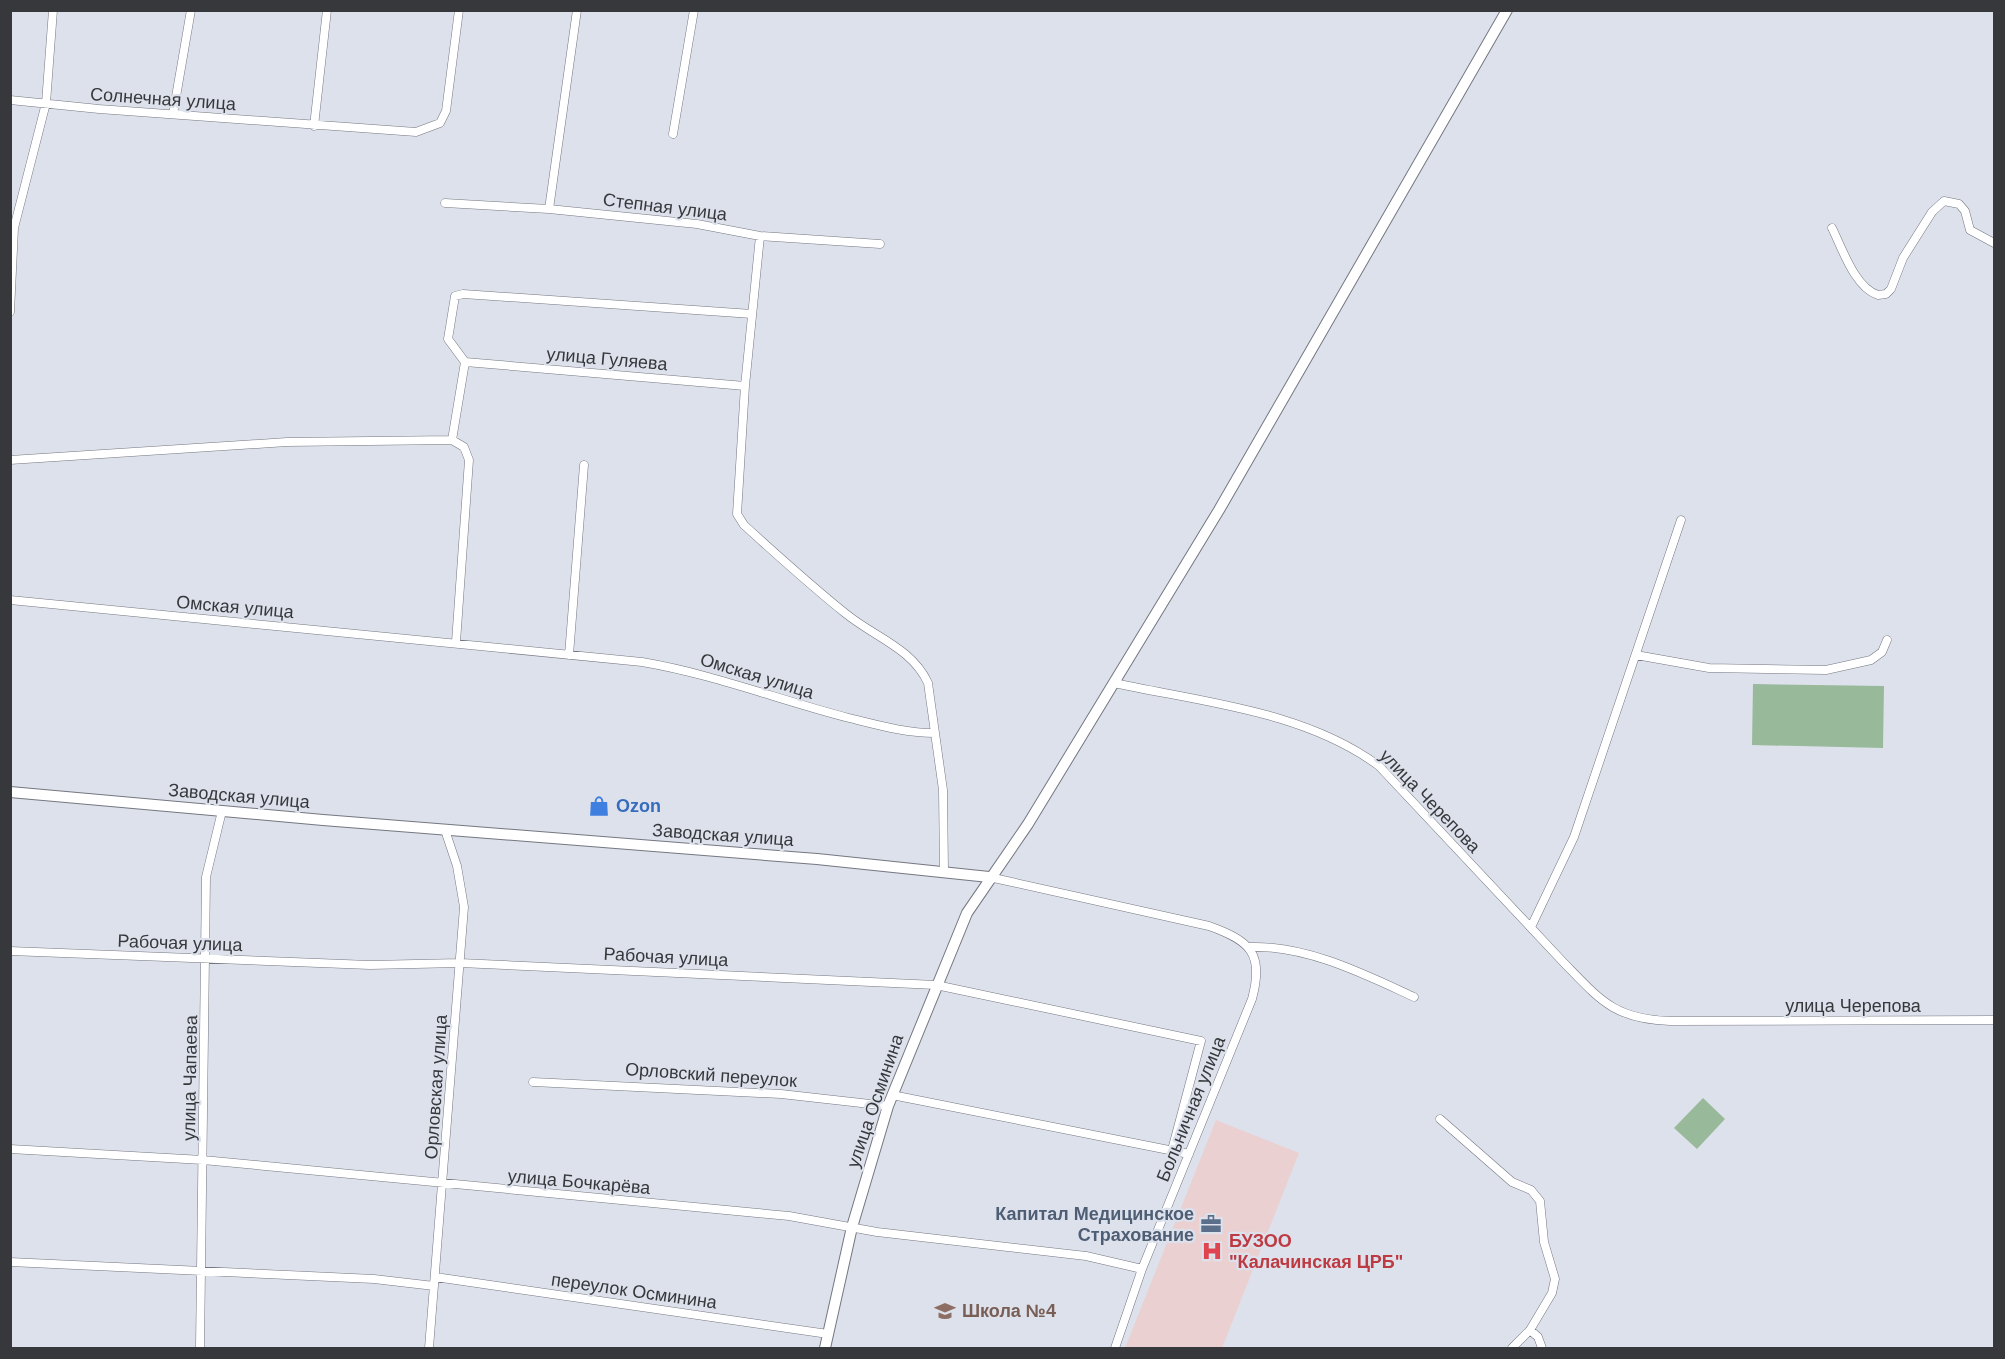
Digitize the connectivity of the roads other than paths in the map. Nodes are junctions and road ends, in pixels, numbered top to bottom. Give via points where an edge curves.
1 (53, 10) edge
2 (192, 10) edge
3 (327, 10) edge
4 (459, 10) edge
5 (577, 10) edge
6 (694, 10) edge
7 (1507, 10) edge
8 (10, 100) edge
9 (46, 104) junction
10 (173, 114) junction
11 (314, 126) junction
12 (674, 134) dead end
13 (445, 203) dead end
14 (549, 209) junction
15 (1832, 228) dead end
16 (760, 236) junction
17 (1995, 243) edge
18 (880, 244) dead end
19 (10, 312) edge
20 (752, 314) junction
21 (465, 362) junction
22 (745, 386) junction
23 (453, 440) junction
24 (10, 460) edge
25 (584, 465) dead end
26 (1681, 520) dead end
27 (10, 600) edge
28 (1887, 640) dead end
29 (456, 642) junction
30 (569, 655) junction
31 (1636, 655) junction
32 (1114, 682) junction
33 (935, 733) junction
34 (10, 792) edge
35 (222, 811) junction
36 (445, 830) junction
37 (944, 870) junction
38 (989, 877) junction
39 (1531, 927) junction
40 (1250, 947) junction
41 (10, 951) edge
42 (207, 959) junction
43 (460, 963) junction
44 (936, 985) junction
45 (1414, 997) dead end
46 (1995, 1020) edge
47 (533, 1082) dead end
48 (892, 1095) junction
49 (888, 1106) junction
50 (1440, 1119) dead end
51 (10, 1149) edge
52 (1172, 1150) junction
53 (1189, 1154) junction
54 (203, 1160) junction
55 (444, 1184) junction
56 (852, 1227) junction
57 (10, 1262) edge
58 (1142, 1269) junction
59 (202, 1272) junction
60 (435, 1277) junction
61 (434, 1286) junction
62 (1530, 1330) junction
63 (828, 1334) junction
64 (200, 1348) edge
65 (429, 1348) edge
66 (825, 1348) edge
67 (1115, 1348) edge
68 (1512, 1348) edge
69 (1542, 1348) edge

1 - 9 street
2 - 10 street
3 - 11 street
4 - 11 street, Солнечная улица via 446,111 440,123 416,132
5 - 14 street
6 - 12 street
7 - 32 street, улица Осминина via 1219,510
8 - 9 street, Солнечная улица
9 - 10 street, Солнечная улица
9 - 19 street via 14,228
10 - 11 street, Солнечная улица
13 - 14 street, Степная улица
14 - 16 street, Степная улица via 697,224
15 - 17 street via 1857,275 1866,288 1878,295 1891,289 1903,258 1932,212 1944,201 1959,204 1970,230
16 - 18 street, Степная улица
16 - 20 street
20 - 21 street via 463,294 455,296 452,302 448,339
20 - 22 street
21 - 22 street, улица Гуляева
21 - 23 street
22 - 33 street via 737,514 744,525 846,614 921,667 928,683
23 - 24 street via 287,442
23 - 29 street via 464,447 469,460
25 - 30 street
26 - 31 street
27 - 29 street, Омская улица
28 - 31 street via 1871,660 1826,670 1709,668
29 - 30 street, Омская улица
30 - 33 street, Омская улица via 680,668 900,731
31 - 39 street via 1574,837
32 - 38 street, улица Осминина via 1028,824
32 - 39 street, улица Черепова via 1291,721 1353,747 1379,766
33 - 37 street via 943,789
34 - 35 street, Заводская улица
35 - 36 street, Заводская улица
35 - 42 street, улица Чапаева via 206,877
36 - 37 street, Заводская улица
36 - 43 street, Орловская улица via 464,907
37 - 38 street, Заводская улица
38 - 40 street, Заводская улица via 1209,926 1242,939
38 - 44 street, улица Осминина via 967,913
39 - 46 street, улица Черепова via 1594,994 1620,1013 1635,1018
40 - 45 street, Заводская улица via 1283,949 1329,962
40 - 53 street, Больничная улица via 1257,963 1252,999
41 - 42 street, Рабочая улица
42 - 43 street, Рабочая улица via 370,965
42 - 54 street, улица Чапаева
43 - 44 street, Рабочая улица
43 - 55 street, Орловская улица
44 - 48 street, улица Осминина
44 - 52 street, Рабочая улица via 1201,1041
47 - 49 street, Орловский переулок via 781,1094
48 - 49 street, улица Осминина
48 - 52 street
49 - 56 street, улица Осминина
50 - 62 street via 1540,1201 1544,1242 1555,1279 1552,1293
51 - 54 street, улица Бочкарёва
52 - 53 street
53 - 58 street, Больничная улица
54 - 55 street, улица Бочкарёва
54 - 59 street, улица Чапаева
55 - 56 street, улица Бочкарёва via 789,1216
55 - 60 street, Орловская улица
56 - 58 street, улица Бочкарёва via 1086,1256
56 - 63 street, улица Осминина
57 - 59 street
58 - 67 street, Больничная улица
59 - 61 street via 374,1279
59 - 64 street, улица Чапаева
60 - 61 street, Орловская улица
60 - 63 street, переулок Осминина
61 - 65 street, Орловская улица
62 - 68 street
62 - 69 street
63 - 66 street, улица Осминина

